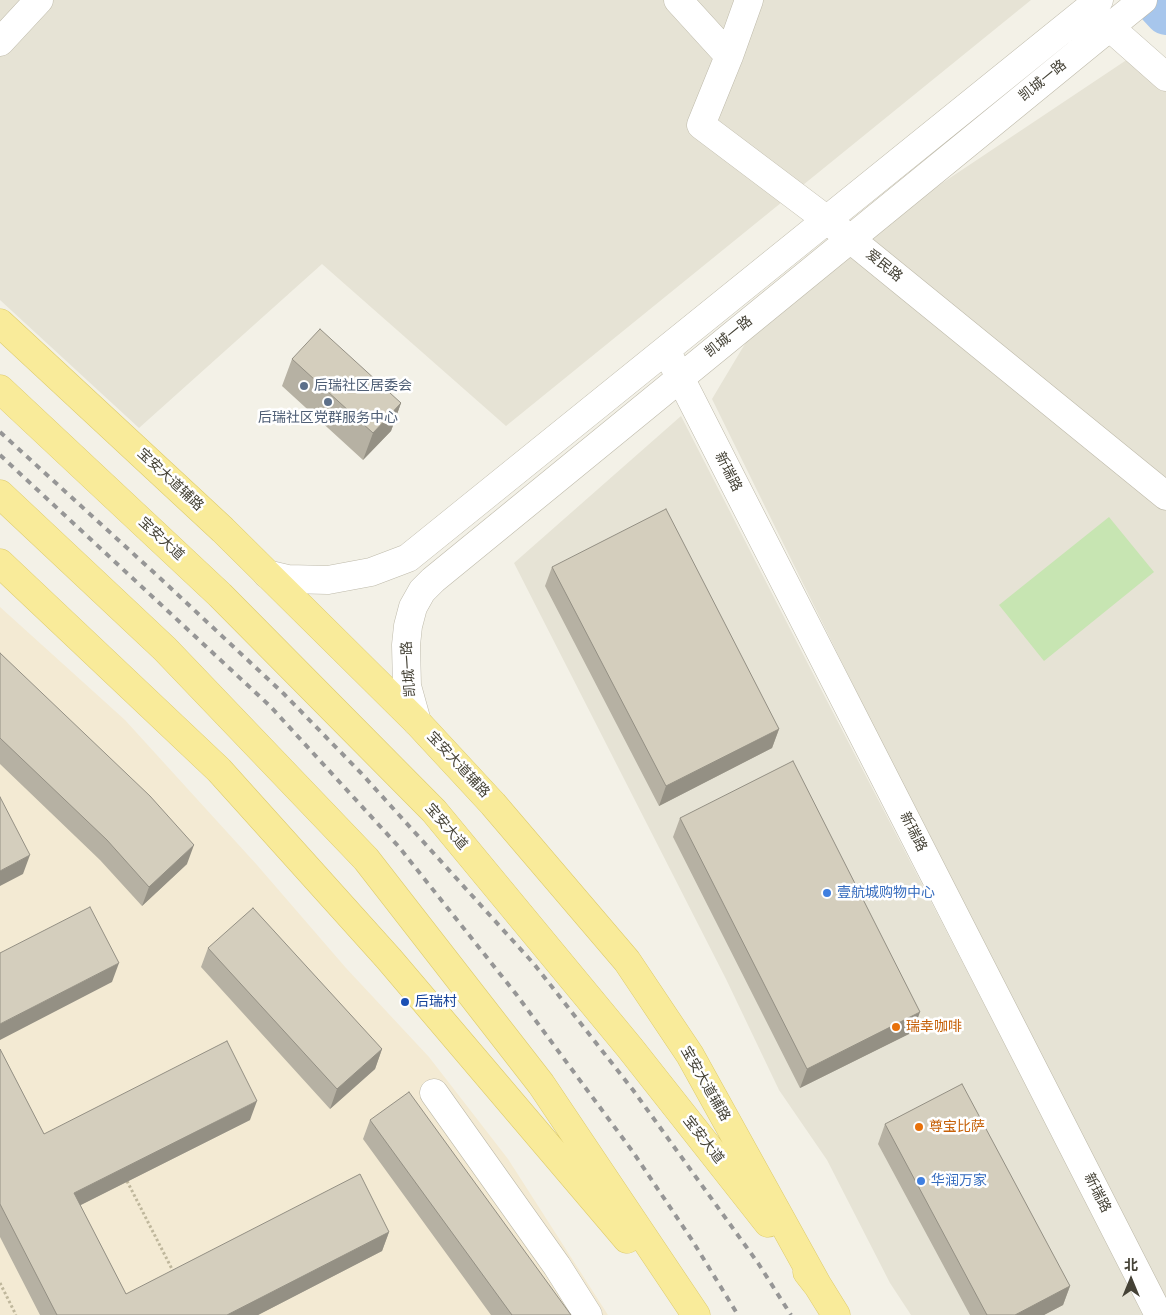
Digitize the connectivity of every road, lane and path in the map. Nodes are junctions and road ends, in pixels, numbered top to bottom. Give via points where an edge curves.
1 (39, 0) edge
2 (678, 0) edge
3 (749, 0) edge
4 (1094, 4) edge
5 (1126, 14) edge
6 (0, 42) edge
7 (729, 56) junction
8 (1166, 77) edge
9 (827, 220) junction
10 (851, 239) junction
11 (0, 323) edge
12 (666, 350) junction
13 (680, 378) junction
14 (0, 389) edge
15 (0, 494) edge
16 (1166, 496) edge
17 (0, 563) edge
18 (267, 574) junction
19 (417, 722) junction
20 (434, 1093) dead end
21 (127, 1181) edge
22 (174, 1274) edge
23 (0, 1283) edge
24 (818, 1286) junction
25 (16, 1315) edge
26 (588, 1315) edge
27 (694, 1315) edge
28 (836, 1315) edge
29 (1159, 1315) edge

1 - 6 street
2 - 7 street
3 - 7 street, 爱民路
4 - 5 street
4 - 9 street, 凯城一路
5 - 8 street
5 - 10 street, 凯城一路
7 - 9 street, 爱民路 via 701,125
9 - 10 street, 爱民路
9 - 12 street, 凯城一路
10 - 13 street, 凯城一路
10 - 16 street, 爱民路
11 - 18 main road, 宝安大道辅路
12 - 13 street, 新瑞路
12 - 18 street, 凯城一路 via 408,558 371,572 328,580 288,579
13 - 19 street, 凯城一路 via 422,591 413,607 406,645 408,686
13 - 29 street, 新瑞路
14 - 24 main road, 宝安大道 via 220,595 434,811 630,1048
15 - 27 main road via 165,649 366,859 541,1084
17 - 27 main road via 219,770 389,959
18 - 19 main road, 宝安大道辅路
19 - 24 main road, 宝安大道辅路 via 493,804 627,961 690,1055
20 - 26 street
21 - 22 path
23 - 25 path
24 - 28 main road, 宝安大道

